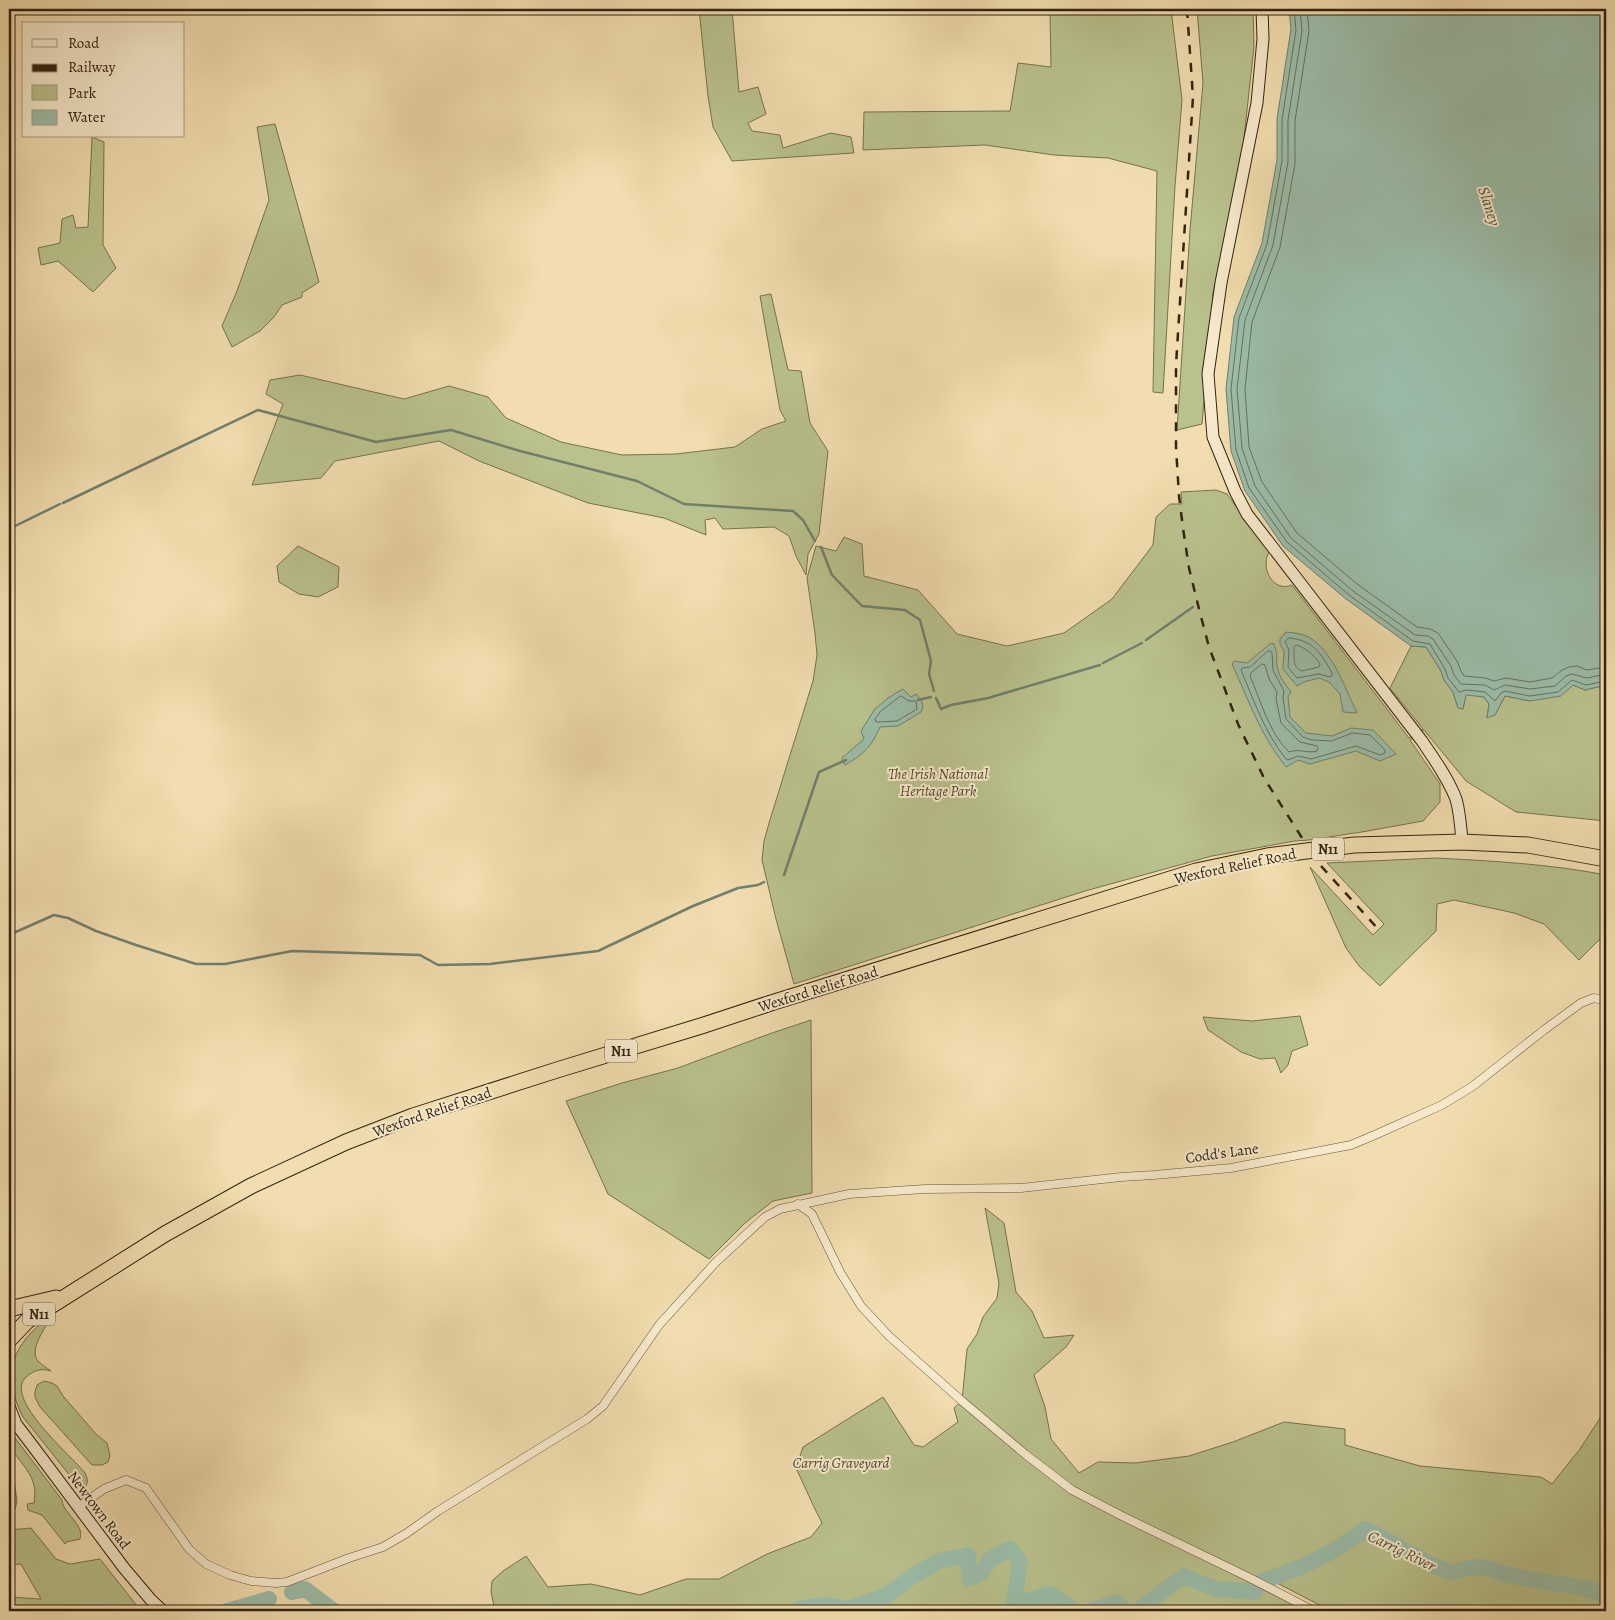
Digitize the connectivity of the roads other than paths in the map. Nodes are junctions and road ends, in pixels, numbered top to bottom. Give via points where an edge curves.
1 (1262, 9) edge
2 (1462, 842) junction
3 (1606, 859) edge
4 (1606, 1001) edge
5 (798, 1204) junction
6 (72, 1293) junction
7 (9, 1309) edge
8 (9, 1340) edge
9 (9, 1406) edge
10 (12, 1421) edge
11 (78, 1507) junction
12 (163, 1611) edge
13 (1314, 1611) edge

1 - 2 main road via 1263,39 1257,103 1221,283 1208,374 1213,437 1247,514 1422,741 1447,780 1456,800
2 - 3 highway, Wexford Relief Road / N11 via 1528,845
2 - 6 highway, Wexford Relief Road / N11 via 1354,845 1267,856 1196,871 413,1116 346,1142 251,1186 165,1234
4 - 5 street, Codd's Lane via 1594,998 1581,1003 1473,1086 1442,1105 1346,1146 1231,1168 1021,1188 849,1194
5 - 11 street, Codd's Lane via 765,1217 716,1262 659,1325 603,1406 383,1547 287,1582 251,1581 206,1564 189,1549 146,1488 126,1480 104,1489
5 - 13 street via 812,1214 840,1272 861,1306 896,1342 1018,1448 1072,1490
6 - 7 highway, Wexford Relief Road / N11
6 - 8 highway, Wexford Relief Road / N11 via 27,1321
9 - 10 main road, Newtown Road
10 - 11 main road, Newtown Road
11 - 12 main road, Newtown Road

